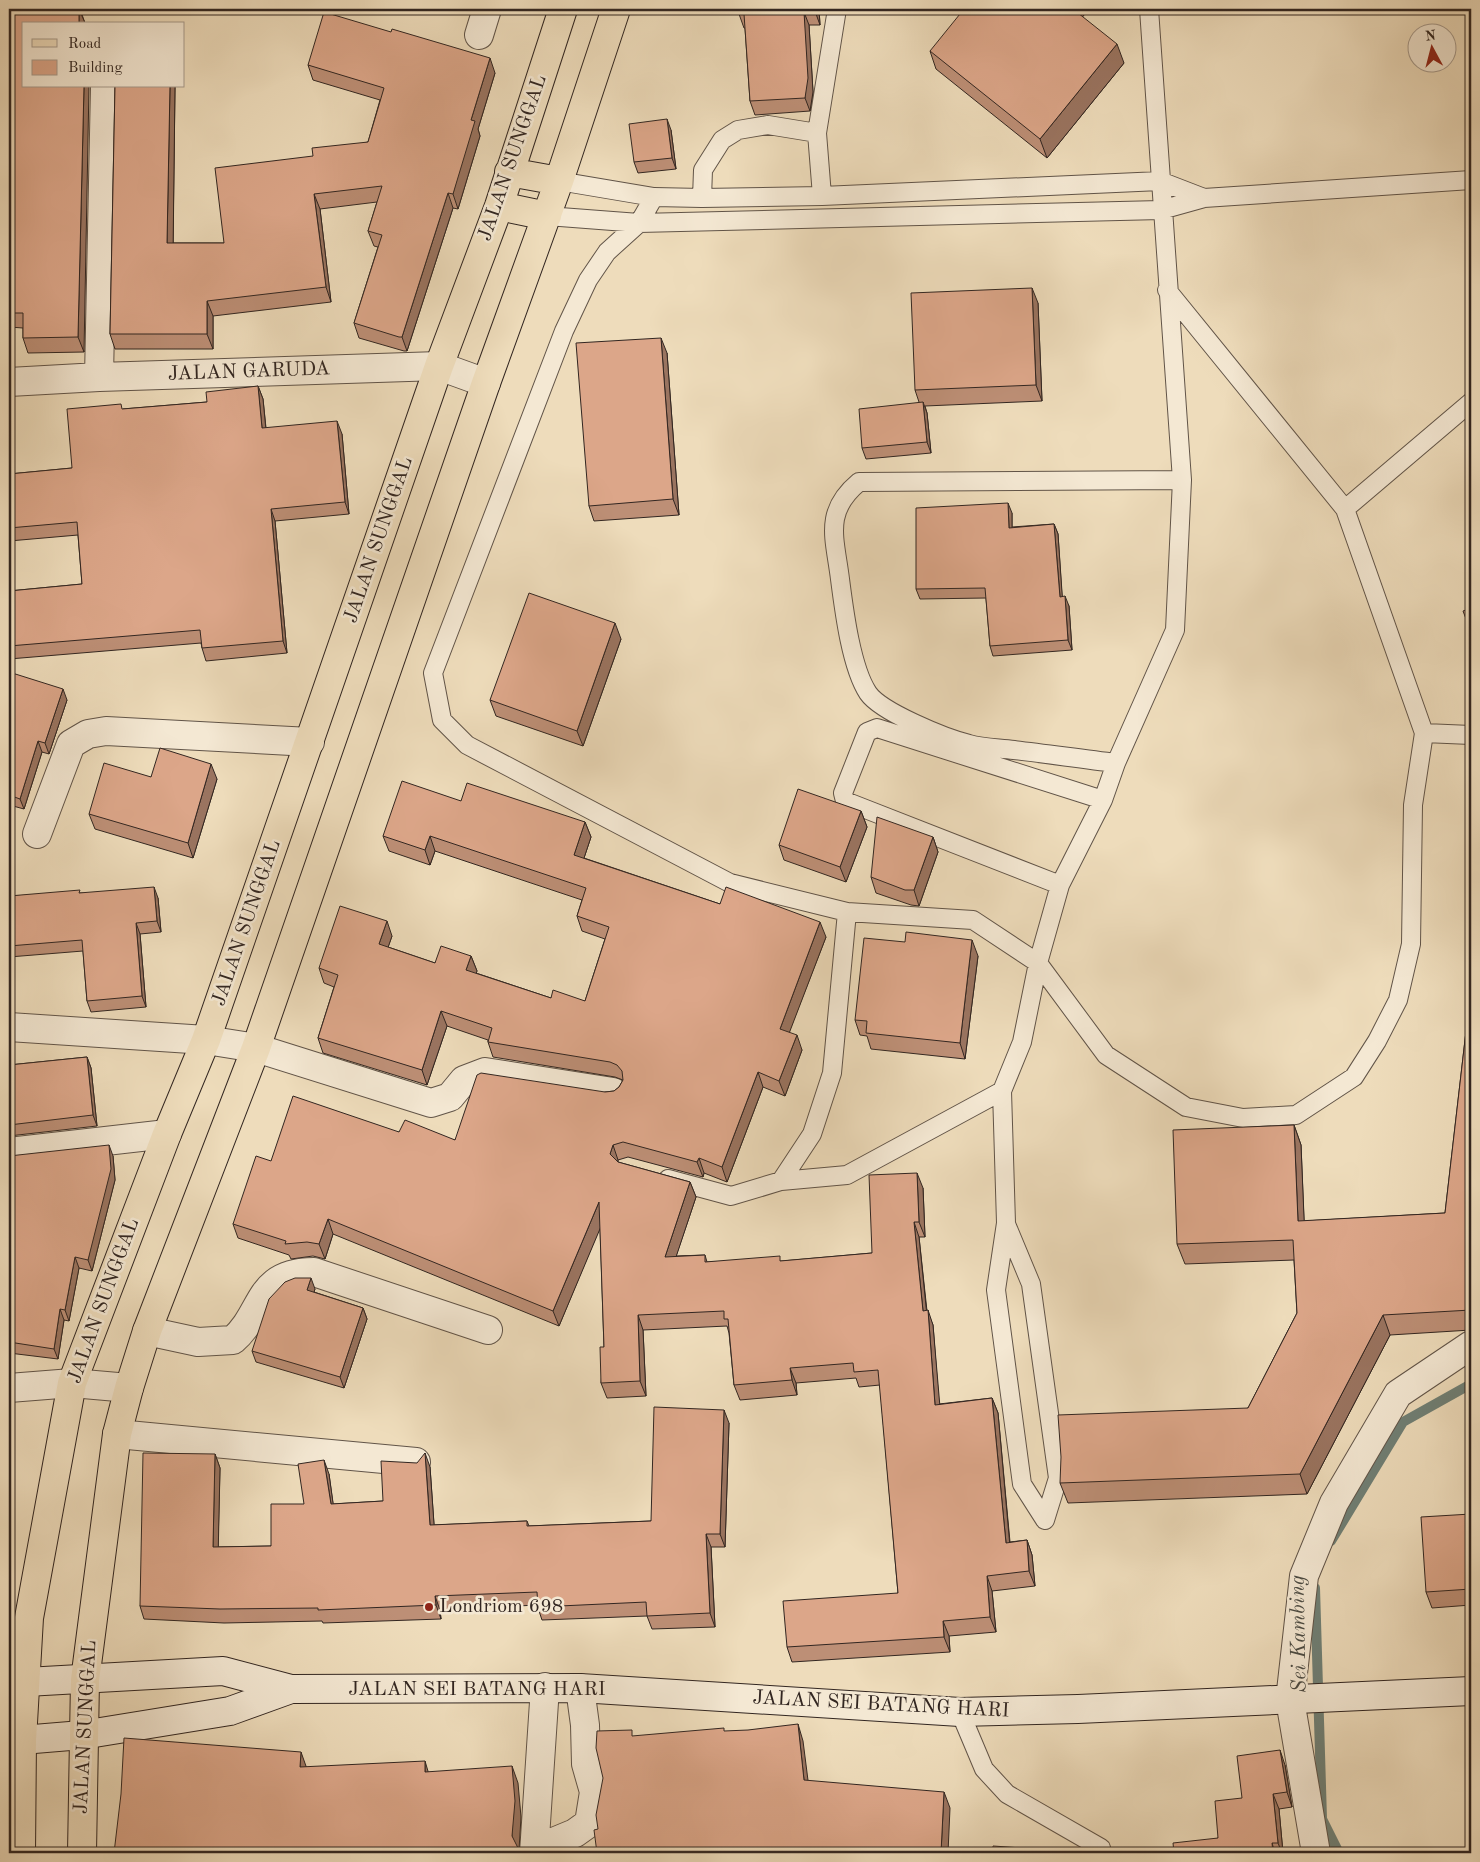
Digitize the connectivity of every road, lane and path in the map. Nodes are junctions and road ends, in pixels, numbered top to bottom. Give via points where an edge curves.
1 (488, 9) edge
2 (563, 9) edge
3 (616, 9) edge
4 (837, 9) edge
5 (1149, 9) edge
6 (478, 36) dead end
7 (105, 88) edge
8 (818, 133) junction
9 (509, 172) junction
10 (1471, 180) edge
11 (559, 181) junction
12 (1160, 181) junction
13 (822, 196) junction
14 (654, 197) junction
15 (702, 198) junction
16 (1204, 198) junction
17 (499, 206) junction
18 (1162, 210) junction
19 (547, 216) junction
20 (639, 223) junction
21 (1167, 290) junction
22 (439, 366) junction
23 (99, 377) junction
24 (9, 382) edge
25 (486, 382) junction
26 (1471, 403) edge
27 (1182, 480) junction
28 (1345, 509) junction
29 (1424, 733) junction
30 (1471, 735) edge
31 (310, 742) junction
32 (1116, 763) junction
33 (1103, 800) junction
34 (37, 834) dead end
35 (1060, 885) junction
36 (847, 912) junction
37 (1038, 963) junction
38 (9, 1027) edge
39 (206, 1040) junction
40 (256, 1048) junction
41 (613, 1092) edge
42 (1002, 1092) junction
43 (167, 1134) junction
44 (9, 1152) edge
45 (655, 1175) edge
46 (781, 1181) junction
47 (1006, 1223) junction
48 (488, 1330) dead end
49 (147, 1331) junction
50 (1471, 1345) edge
51 (72, 1383) junction
52 (9, 1388) edge
53 (129, 1388) junction
54 (116, 1434) junction
55 (416, 1462) edge
56 (84, 1680) junction
57 (17, 1686) edge
58 (545, 1688) junction
59 (580, 1688) junction
60 (291, 1689) junction
61 (1471, 1691) edge
62 (1299, 1699) junction
63 (960, 1712) junction
64 (82, 1735) junction
65 (15, 1739) edge
66 (1101, 1848) dead end
67 (534, 1851) edge
68 (21, 1853) edge
69 (82, 1853) edge
70 (1316, 1853) edge

1 - 6 street
2 - 9 main road, JALAN SUNGGAL
3 - 11 main road, JALAN SUNGGAL
4 - 8 lane
5 - 12 lane
7 - 23 street
8 - 13 lane
8 - 15 lane via 768,125 738,130 722,140 703,170
9 - 11 main road
9 - 17 main road, JALAN SUNGGAL
10 - 16 lane
11 - 14 lane
11 - 19 main road, JALAN SUNGGAL
12 - 13 lane
12 - 16 lane
12 - 18 lane
13 - 15 lane
14 - 15 lane
14 - 20 lane
16 - 18 lane
17 - 19 main road
17 - 22 main road, JALAN SUNGGAL
18 - 20 lane
18 - 21 lane
19 - 20 lane
19 - 25 main road, JALAN SUNGGAL
20 - 36 lane via 607,252 588,280 564,331 433,674 442,720 468,745 730,883
21 - 27 lane
21 - 28 lane
22 - 23 street, JALAN GARUDA
22 - 25 street, JALAN GARUDA
22 - 31 main road, JALAN SUNGGAL
23 - 24 street, JALAN GARUDA
25 - 40 main road, JALAN SUNGGAL
26 - 28 lane
27 - 32 lane via 1175,630
27 - 32 lane via 859,482 838,505 833,526 844,612 860,678 869,694 880,704 905,718 969,744
28 - 29 lane
29 - 30 lane
29 - 37 lane via 1413,805 1411,944 1398,1000 1354,1077 1296,1116 1243,1118 1186,1107 1106,1055
31 - 34 street via 106,731 88,734 71,744
31 - 39 main road, JALAN SUNGGAL
32 - 33 lane
33 - 35 lane
33 - 35 lane via 876,728 867,732 843,792 845,801
35 - 37 lane
36 - 37 lane via 973,920
36 - 46 lane via 832,1073 812,1134
37 - 42 lane via 1022,1042
38 - 39 street
39 - 40 street
39 - 43 main road, JALAN SUNGGAL
40 - 41 street via 431,1103 450,1097 464,1080 485,1072
40 - 49 main road, JALAN SUNGGAL
42 - 46 lane via 847,1175
42 - 47 lane
43 - 44 street
43 - 51 main road, JALAN SUNGGAL
45 - 46 lane via 731,1196
47 - 47 lane via 1032,1284 1058,1478 1045,1520 1022,1484 997,1300
48 - 49 street via 314,1272 300,1272 266,1290 233,1340 198,1342
49 - 53 main road, JALAN SUNGGAL
50 - 62 street via 1398,1394 1334,1503 1304,1576
51 - 52 street
51 - 53 street
51 - 57 main road, JALAN SUNGGAL
53 - 54 main road, JALAN SUNGGAL
54 - 55 street
54 - 56 main road, JALAN SUNGGAL
56 - 57 street, JALAN SEI BATANG HARI
56 - 60 street, JALAN SEI BATANG HARI via 223,1671
56 - 64 main road, JALAN SUNGGAL
57 - 65 main road, JALAN SUNGGAL
58 - 59 street, JALAN SEI BATANG HARI
58 - 60 street, JALAN SEI BATANG HARI
58 - 67 street
59 - 63 street, JALAN SEI BATANG HARI
59 - 67 street via 586,1725 586,1764 594,1792 589,1823 575,1833
60 - 64 street, JALAN SEI BATANG HARI via 230,1711
61 - 62 street, JALAN SEI BATANG HARI
62 - 63 street, JALAN SEI BATANG HARI
62 - 70 street
63 - 66 lane via 984,1770 1008,1794
64 - 65 street, JALAN SEI BATANG HARI
64 - 69 main road, JALAN SUNGGAL
65 - 68 main road, JALAN SUNGGAL

